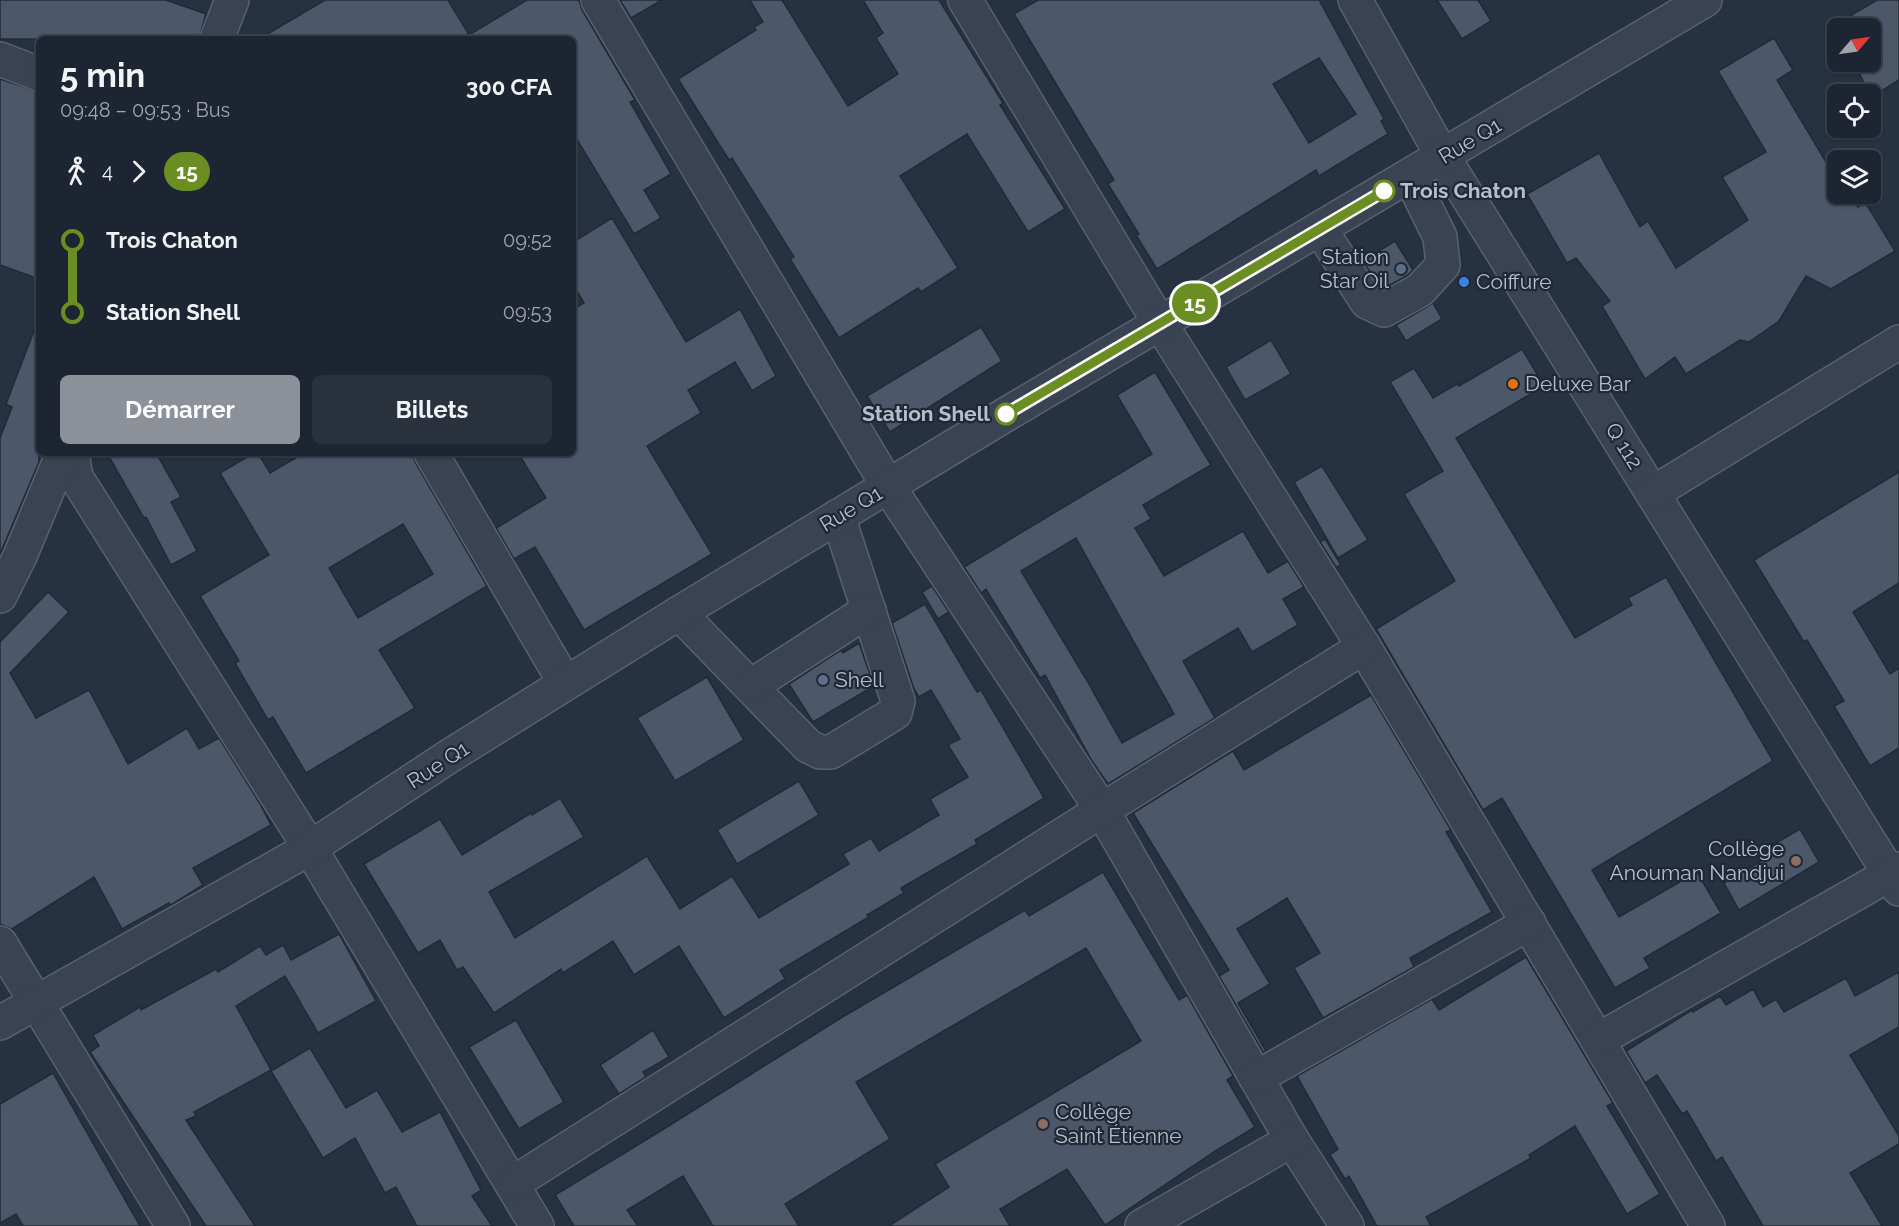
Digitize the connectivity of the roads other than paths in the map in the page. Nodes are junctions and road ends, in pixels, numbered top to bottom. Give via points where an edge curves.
1 (232, 0) edge
2 (598, 0) edge
3 (965, 0) edge
4 (1355, 0) edge
5 (1705, 0) edge
6 (218, 36) edge
7 (0, 58) edge
8 (36, 73) edge
9 (1443, 157) junction
10 (1410, 176) junction
11 (1320, 229) junction
12 (1160, 324) junction
13 (1899, 342) edge
14 (62, 456) edge
15 (72, 456) edge
16 (433, 456) edge
17 (888, 486) junction
18 (1653, 493) junction
19 (838, 516) junction
20 (0, 596) edge
21 (869, 610) junction
22 (679, 613) junction
23 (1364, 647) junction
24 (565, 683) junction
25 (751, 686) junction
26 (1102, 810) junction
27 (310, 848) junction
28 (1896, 877) edge
29 (1529, 923) junction
30 (0, 943) edge
31 (35, 1002) junction
32 (0, 1023) edge
33 (1598, 1040) junction
34 (1256, 1078) junction
35 (1292, 1140) junction
36 (512, 1184) junction
37 (173, 1226) edge
38 (537, 1226) edge
39 (1142, 1226) edge
40 (1347, 1226) edge
41 (1708, 1226) edge

1 - 6 street
2 - 17 street
3 - 12 street
4 - 9 street, Q 112
5 - 9 street, Rue Q1
7 - 8 street
9 - 10 street, Rue Q1
9 - 18 street, Q 112
10 - 11 street, Rue Q1
10 - 11 street via 1440,237 1443,265 1420,290 1384,310 1367,302
11 - 12 street, Rue Q1
12 - 17 street, Rue Q1
12 - 23 street
13 - 18 street
14 - 20 street
15 - 27 street via 76,477
16 - 24 street
17 - 19 street, Rue Q1
17 - 26 street
18 - 28 street, Q 112
19 - 21 street
19 - 22 street, Rue Q1
21 - 25 street
21 - 25 street via 898,701 895,713 831,752 820,752 808,746
22 - 24 street, Rue Q1
22 - 25 street
23 - 26 street
23 - 29 street
24 - 27 street, Rue Q1
26 - 34 street
26 - 36 street
27 - 31 street, Rue Q1
27 - 36 street
28 - 33 street
29 - 33 street
29 - 34 street
30 - 31 street
31 - 32 street, Rue Q1
31 - 37 street
33 - 41 street
34 - 35 street
35 - 39 street
35 - 40 street
36 - 38 street

